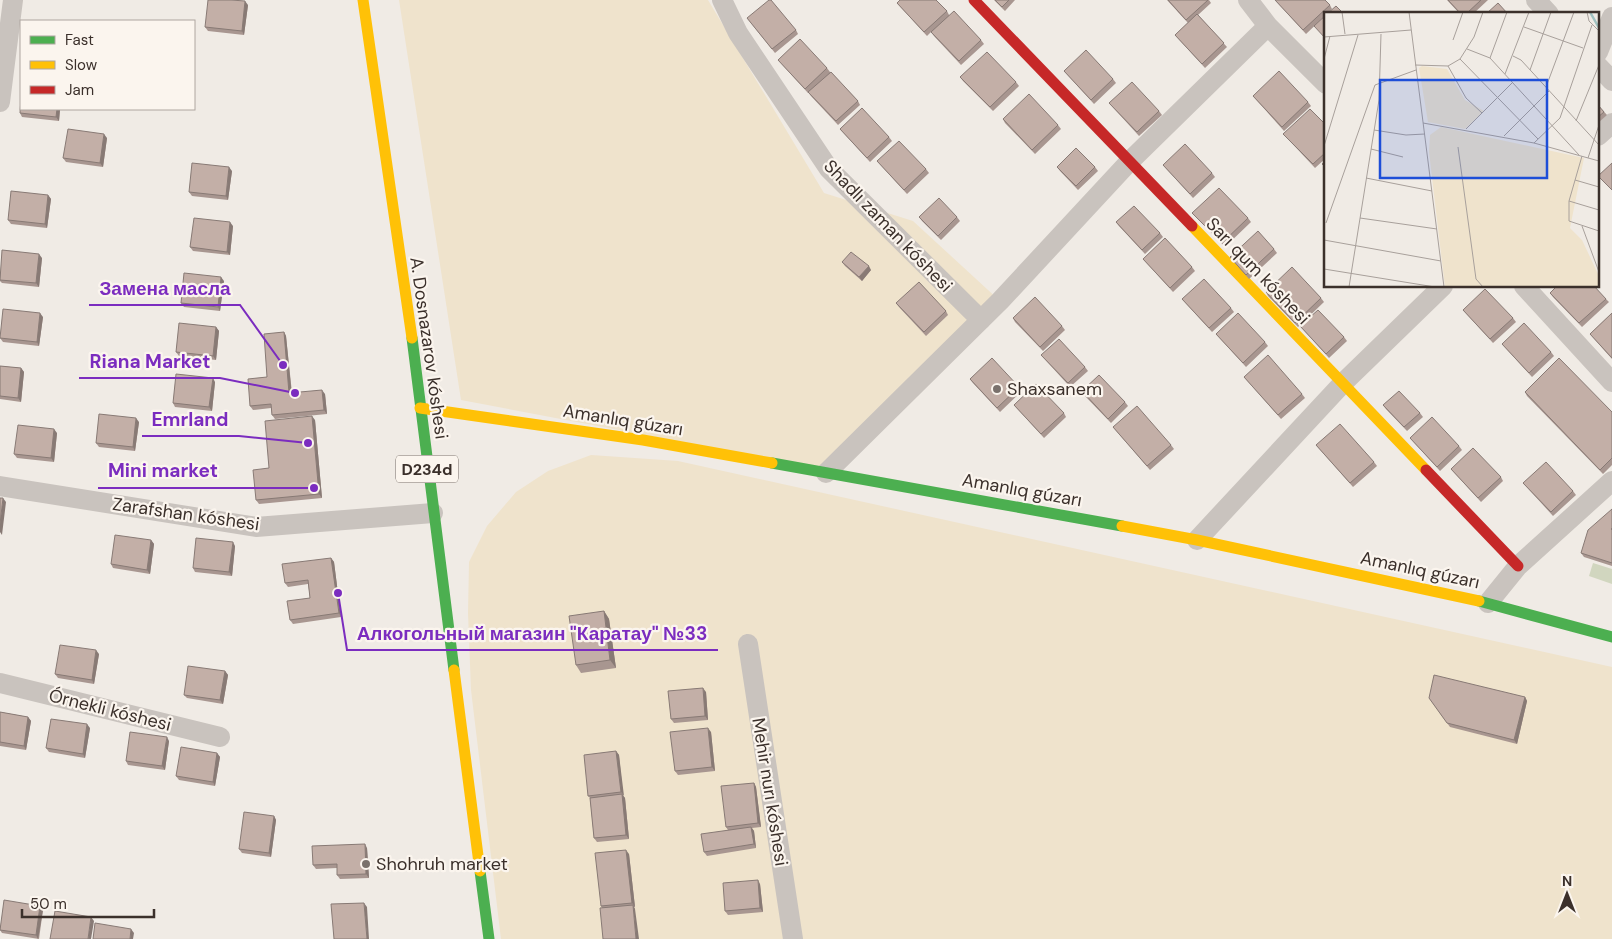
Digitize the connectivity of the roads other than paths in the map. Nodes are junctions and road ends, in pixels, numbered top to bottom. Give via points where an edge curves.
1 (363, 0) edge
2 (722, 0) edge
3 (974, 0) edge
4 (1248, 0) edge
5 (1536, 0) edge
6 (11, 3) edge
7 (1547, 12) edge
8 (1612, 17) edge
9 (1268, 26) junction
10 (1600, 47) edge
11 (1600, 68) edge
12 (1612, 81) edge
13 (1324, 82) edge
14 (0, 102) edge
15 (1612, 123) edge
16 (1600, 134) edge
17 (1128, 162) junction
18 (1441, 288) edge
19 (1526, 288) edge
20 (981, 320) junction
21 (1612, 382) edge
22 (1343, 383) junction
23 (420, 408) junction
24 (826, 473) junction
25 (1612, 481) edge
26 (0, 486) edge
27 (433, 513) junction
28 (1197, 540) junction
29 (1518, 566) junction
30 (1488, 603) junction
31 (1612, 636) edge
32 (748, 644) dead end
33 (0, 683) edge
34 (220, 737) dead end
35 (489, 939) edge
36 (792, 939) edge

1 - 23 street, A. Dosnazarov kóshesi / D234d
2 - 20 street, Shadlı zaman kóshesi via 738,33 830,169
3 - 17 street, Sarı qum kóshesi
4 - 9 street
5 - 7 street
6 - 14 street
8 - 10 street
9 - 13 street
9 - 17 street
11 - 12 street
15 - 16 street
17 - 20 street
17 - 22 street, Sarı qum kóshesi
18 - 22 street
19 - 21 street
20 - 24 street
22 - 28 street
22 - 29 street, Sarı qum kóshesi
23 - 24 street, Amanlıq gúzarı via 634,438
23 - 27 street, A. Dosnazarov kóshesi / D234d
24 - 28 street, Amanlıq gúzarı
25 - 29 street
26 - 27 street, Zarafshan kóshesi via 256,527
27 - 35 street, A. Dosnazarov kóshesi / D234d
28 - 30 street, Amanlıq gúzarı
29 - 30 street
30 - 31 street, Amanlıq gúzarı
32 - 36 street, Mehir nurı kóshesi
33 - 34 street, Órnekli kóshesi

